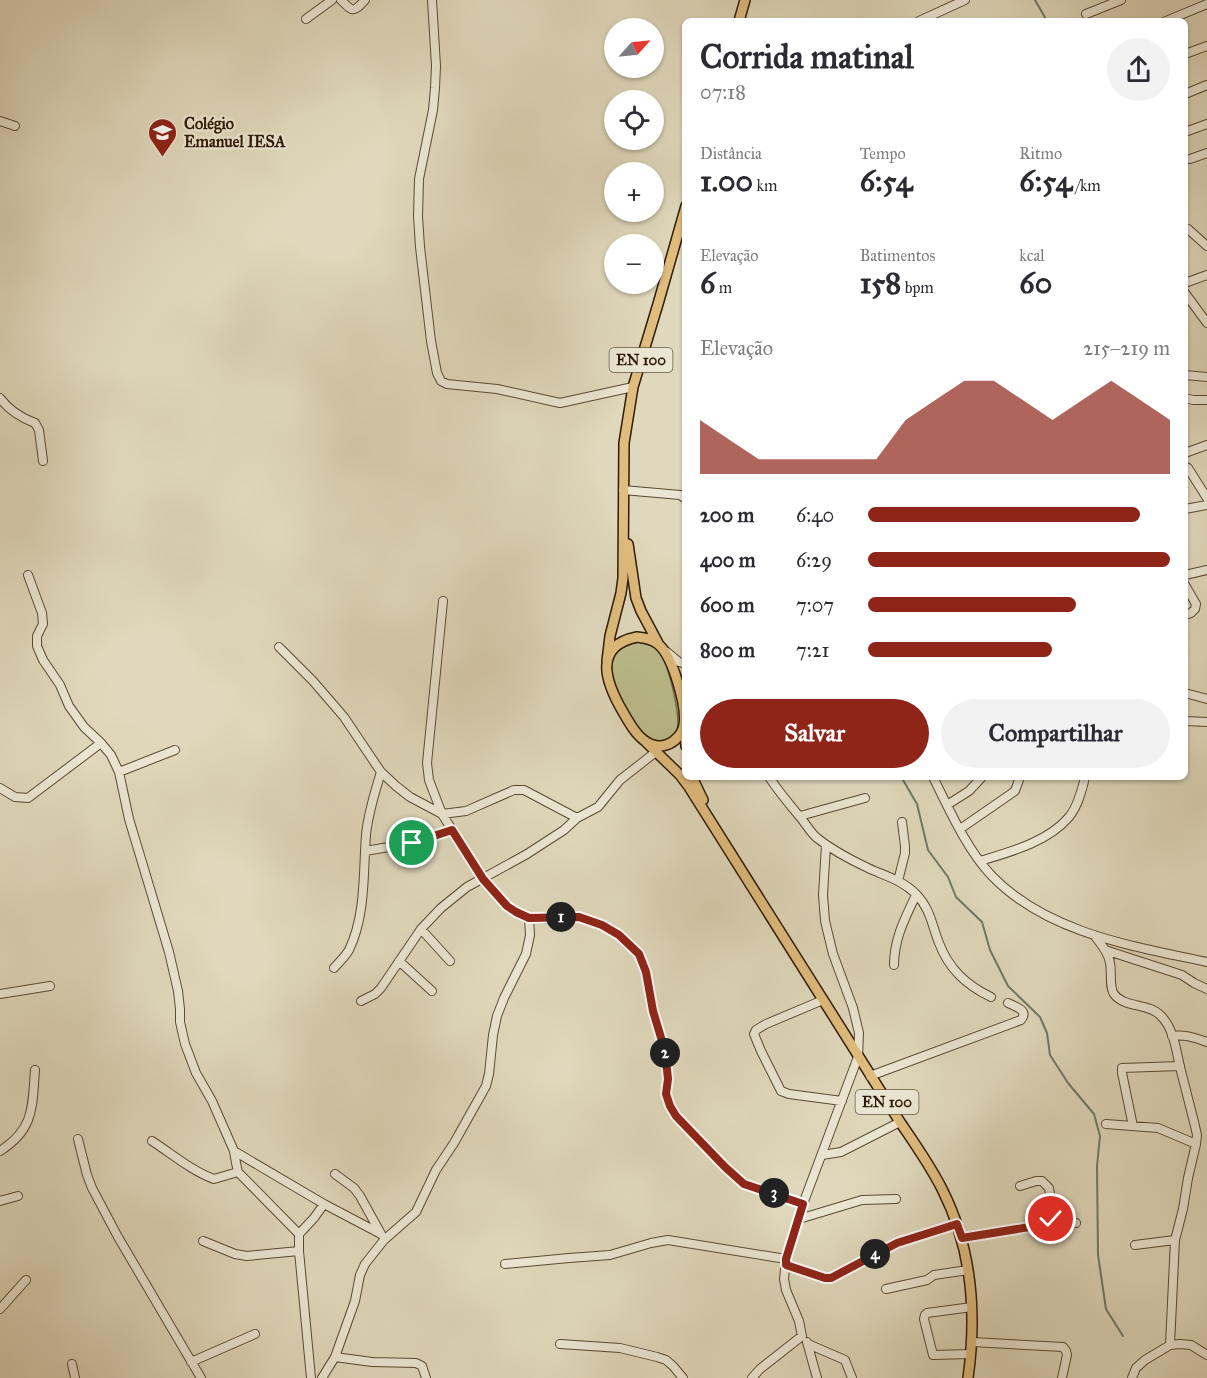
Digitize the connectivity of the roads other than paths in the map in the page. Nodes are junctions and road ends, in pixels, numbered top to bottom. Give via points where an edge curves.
1 (332, 0) edge
2 (341, 0) edge
3 (365, 0) edge
4 (432, 0) edge
5 (745, 0) edge
6 (965, 0) edge
7 (1121, 0) edge
8 (1207, 4) edge
9 (1086, 14) dead end
10 (306, 18) dead end
11 (740, 18) edge
12 (926, 18) edge
13 (1173, 18) edge
14 (1207, 46) edge
15 (1188, 53) edge
16 (1207, 86) edge
17 (1188, 93) edge
18 (0, 121) edge
19 (1207, 124) edge
20 (15, 126) dead end
21 (1188, 131) edge
22 (1207, 153) edge
23 (1191, 159) dead end
24 (682, 220) edge
25 (1188, 229) dead end
26 (1207, 246) edge
27 (1207, 275) edge
28 (1188, 282) edge
29 (1188, 297) edge
30 (1206, 318) edge
31 (1188, 375) edge
32 (1207, 377) edge
33 (633, 387) junction
34 (1188, 399) edge
35 (1, 400) edge
36 (1207, 400) edge
37 (1207, 445) edge
38 (1188, 452) edge
39 (43, 461) dead end
40 (1188, 468) edge
41 (623, 490) junction
42 (682, 496) edge
43 (1207, 498) edge
44 (1207, 505) edge
45 (1188, 508) edge
46 (623, 518) junction
47 (1207, 570) edge
48 (1188, 574) edge
49 (28, 575) dead end
50 (1188, 590) edge
51 (443, 601) dead end
52 (1188, 614) edge
53 (658, 643) junction
54 (279, 647) dead end
55 (665, 651) junction
56 (607, 662) junction
57 (682, 663) edge
58 (1188, 694) edge
59 (1207, 699) edge
60 (682, 701) edge
61 (1188, 721) edge
62 (1207, 722) edge
63 (682, 729) edge
64 (646, 742) junction
65 (101, 743) junction
66 (175, 750) dead end
67 (657, 752) junction
68 (119, 772) junction
69 (381, 772) junction
70 (682, 779) edge
71 (683, 780) edge
72 (694, 780) edge
73 (772, 780) edge
74 (934, 780) edge
75 (979, 780) edge
76 (1019, 780) edge
77 (1084, 780) edge
78 (0, 788) edge
79 (865, 798) dead end
80 (947, 805) junction
81 (442, 814) junction
82 (800, 816) junction
83 (577, 818) junction
84 (902, 822) dead end
85 (960, 829) junction
86 (452, 830) junction
87 (826, 845) junction
88 (729, 850) junction
89 (365, 851) junction
90 (980, 861) junction
91 (483, 879) junction
92 (898, 881) junction
93 (916, 895) junction
94 (529, 918) junction
95 (421, 929) junction
96 (1094, 934) junction
97 (1105, 950) junction
98 (399, 961) junction
99 (450, 961) dead end
100 (1207, 962) edge
101 (894, 965) dead end
102 (334, 968) dead end
103 (50, 986) dead end
104 (1207, 989) edge
105 (432, 991) dead end
106 (0, 994) edge
107 (991, 998) dead end
108 (823, 1000) junction
109 (361, 1001) dead end
110 (1008, 1003) dead end
111 (1172, 1036) junction
112 (1207, 1042) edge
113 (858, 1057) junction
114 (1180, 1065) junction
115 (35, 1070) dead end
116 (870, 1076) junction
117 (842, 1101) junction
118 (900, 1122) junction
119 (1106, 1124) dead end
120 (1133, 1126) junction
121 (78, 1139) dead end
122 (152, 1141) dead end
123 (1196, 1144) junction
124 (0, 1151) edge
125 (234, 1151) junction
126 (822, 1155) junction
127 (238, 1172) junction
128 (335, 1174) dead end
129 (1020, 1186) dead end
130 (18, 1196) dead end
131 (896, 1198) dead end
132 (0, 1201) edge
133 (324, 1204) junction
134 (803, 1204) junction
135 (799, 1219) junction
136 (1076, 1223) dead end
137 (957, 1224) junction
138 (1048, 1224) junction
139 (299, 1234) junction
140 (383, 1237) junction
141 (962, 1238) junction
142 (1175, 1240) junction
143 (203, 1241) dead end
144 (1135, 1245) dead end
145 (299, 1251) junction
146 (786, 1262) junction
147 (505, 1264) dead end
148 (968, 1270) junction
149 (26, 1280) dead end
150 (886, 1289) dead end
151 (972, 1307) junction
152 (0, 1309) edge
153 (255, 1334) dead end
154 (802, 1336) junction
155 (972, 1342) junction
156 (560, 1344) dead end
157 (808, 1344) junction
158 (1170, 1345) junction
159 (971, 1353) junction
160 (1207, 1355) edge
161 (335, 1357) junction
162 (191, 1362) junction
163 (72, 1364) dead end
164 (75, 1378) edge
165 (201, 1378) edge
166 (311, 1378) edge
167 (322, 1378) edge
168 (426, 1378) edge
169 (683, 1378) edge
170 (752, 1378) edge
171 (817, 1378) edge
172 (852, 1378) edge
173 (968, 1378) edge
174 (1062, 1378) edge
175 (1132, 1378) edge

1 - 10 street
2 - 3 street via 353,10
4 - 33 street via 435,88 419,179 418,216 441,381 560,403
5 - 11 main road
6 - 12 street
7 - 9 street
8 - 13 street
14 - 15 street
16 - 17 street
18 - 20 street
19 - 21 street
22 - 23 street
24 - 33 main road, EN 100
25 - 26 street
27 - 28 street
29 - 30 street
31 - 32 street
33 - 41 main road, EN 100 via 624,443
34 - 36 street
35 - 39 street via 35,423
37 - 38 street
40 - 43 street
41 - 42 street
41 - 46 main road, EN 100
44 - 45 street
46 - 53 main road, EN 100 via 636,598
46 - 56 main road, EN 100 via 621,593
47 - 48 street
49 - 65 street via 42,613 37,646 43,660 69,706
50 - 52 street via 1196,604
51 - 81 street via 427,763
53 - 55 main road, EN 100
53 - 56 main road via 648,638 626,639 611,652
54 - 69 street via 344,717
55 - 57 street
55 - 60 main road, EN 100
56 - 64 main road, EN 100 via 606,672 615,697 631,726
58 - 59 street
61 - 62 street
63 - 64 main road via 669,744
64 - 67 main road, EN 100
65 - 68 street
65 - 78 street via 28,798 15,798
66 - 68 street
67 - 70 main road, EN 100
67 - 83 street via 620,780 598,807
68 - 125 street via 169,952 185,1044
69 - 81 street via 410,797
69 - 89 street
71 - 88 main road, EN 100
72 - 88 main road, EN 100
73 - 82 street
74 - 80 street
75 - 80 street
76 - 85 street via 1015,791
77 - 90 street via 1074,808 1059,827 1009,852
79 - 82 street
80 - 85 street
81 - 83 street via 466,811 514,790 524,790
81 - 86 street
82 - 87 street
83 - 91 street
84 - 92 street via 905,853
85 - 90 street
86 - 89 street via 412,843
86 - 91 street
87 - 92 street
87 - 113 street via 825,921 853,1008 859,1033
88 - 108 main road, EN 100
89 - 102 street via 355,934 348,952
90 - 96 street via 1010,892 1037,911
91 - 94 street via 507,906
91 - 95 street via 467,887
92 - 93 street
93 - 101 street via 898,935
93 - 107 street via 929,912 940,945 955,971
94 - 134 street via 579,917 619,935 639,954 665,1051 666,1094 673,1111 744,1184
94 - 140 street via 526,954 497,1016 486,1086 416,1212
95 - 98 street
95 - 99 street
96 - 97 street
96 - 100 street
97 - 104 street via 1182,975
97 - 111 street via 1114,995 1160,1014
98 - 105 street
98 - 109 street via 381,988
103 - 106 street
108 - 113 main road, EN 100
108 - 117 street via 766,1024 754,1034 781,1091
110 - 116 street via 1022,1010 1024,1017
111 - 112 street via 1182,1034
111 - 114 street
113 - 116 main road, EN 100
113 - 117 street
114 - 120 street via 1122,1068
114 - 123 street
115 - 124 street via 29,1120
116 - 118 main road, EN 100
117 - 126 street
118 - 126 street via 841,1152
118 - 137 main road, EN 100 via 932,1171
119 - 120 street
120 - 123 street via 1158,1128
121 - 162 street via 92,1188
122 - 127 street via 210,1178
123 - 142 street
125 - 127 street
125 - 133 street
126 - 134 street
127 - 139 street
128 - 140 street via 354,1188
129 - 138 street via 1042,1181 1049,1188 1053,1211
130 - 132 street
131 - 135 street via 862,1200
133 - 139 street
133 - 140 street
134 - 135 street
135 - 146 street
136 - 138 street
137 - 141 main road, EN 100
137 - 146 street via 897,1243 831,1278
138 - 141 street
139 - 145 street
140 - 161 street via 360,1275
141 - 148 main road, EN 100
142 - 144 street
142 - 158 street
143 - 145 street via 247,1256
145 - 166 street
146 - 147 street via 668,1240 610,1255
146 - 154 street via 786,1290
148 - 150 street
148 - 151 main road, EN 100
149 - 152 street
151 - 155 main road, EN 100
151 - 159 street via 927,1313 924,1319 933,1355
153 - 162 street
154 - 157 street
154 - 170 street
155 - 159 main road, EN 100
155 - 174 street via 1063,1347 1067,1355
156 - 169 street via 620,1348 657,1357 666,1360
157 - 171 street
157 - 172 street via 845,1360
158 - 160 street via 1191,1345
158 - 175 street via 1145,1360
159 - 173 main road, EN 100
161 - 167 street
161 - 168 street via 416,1363 422,1366
162 - 165 street
163 - 164 street

